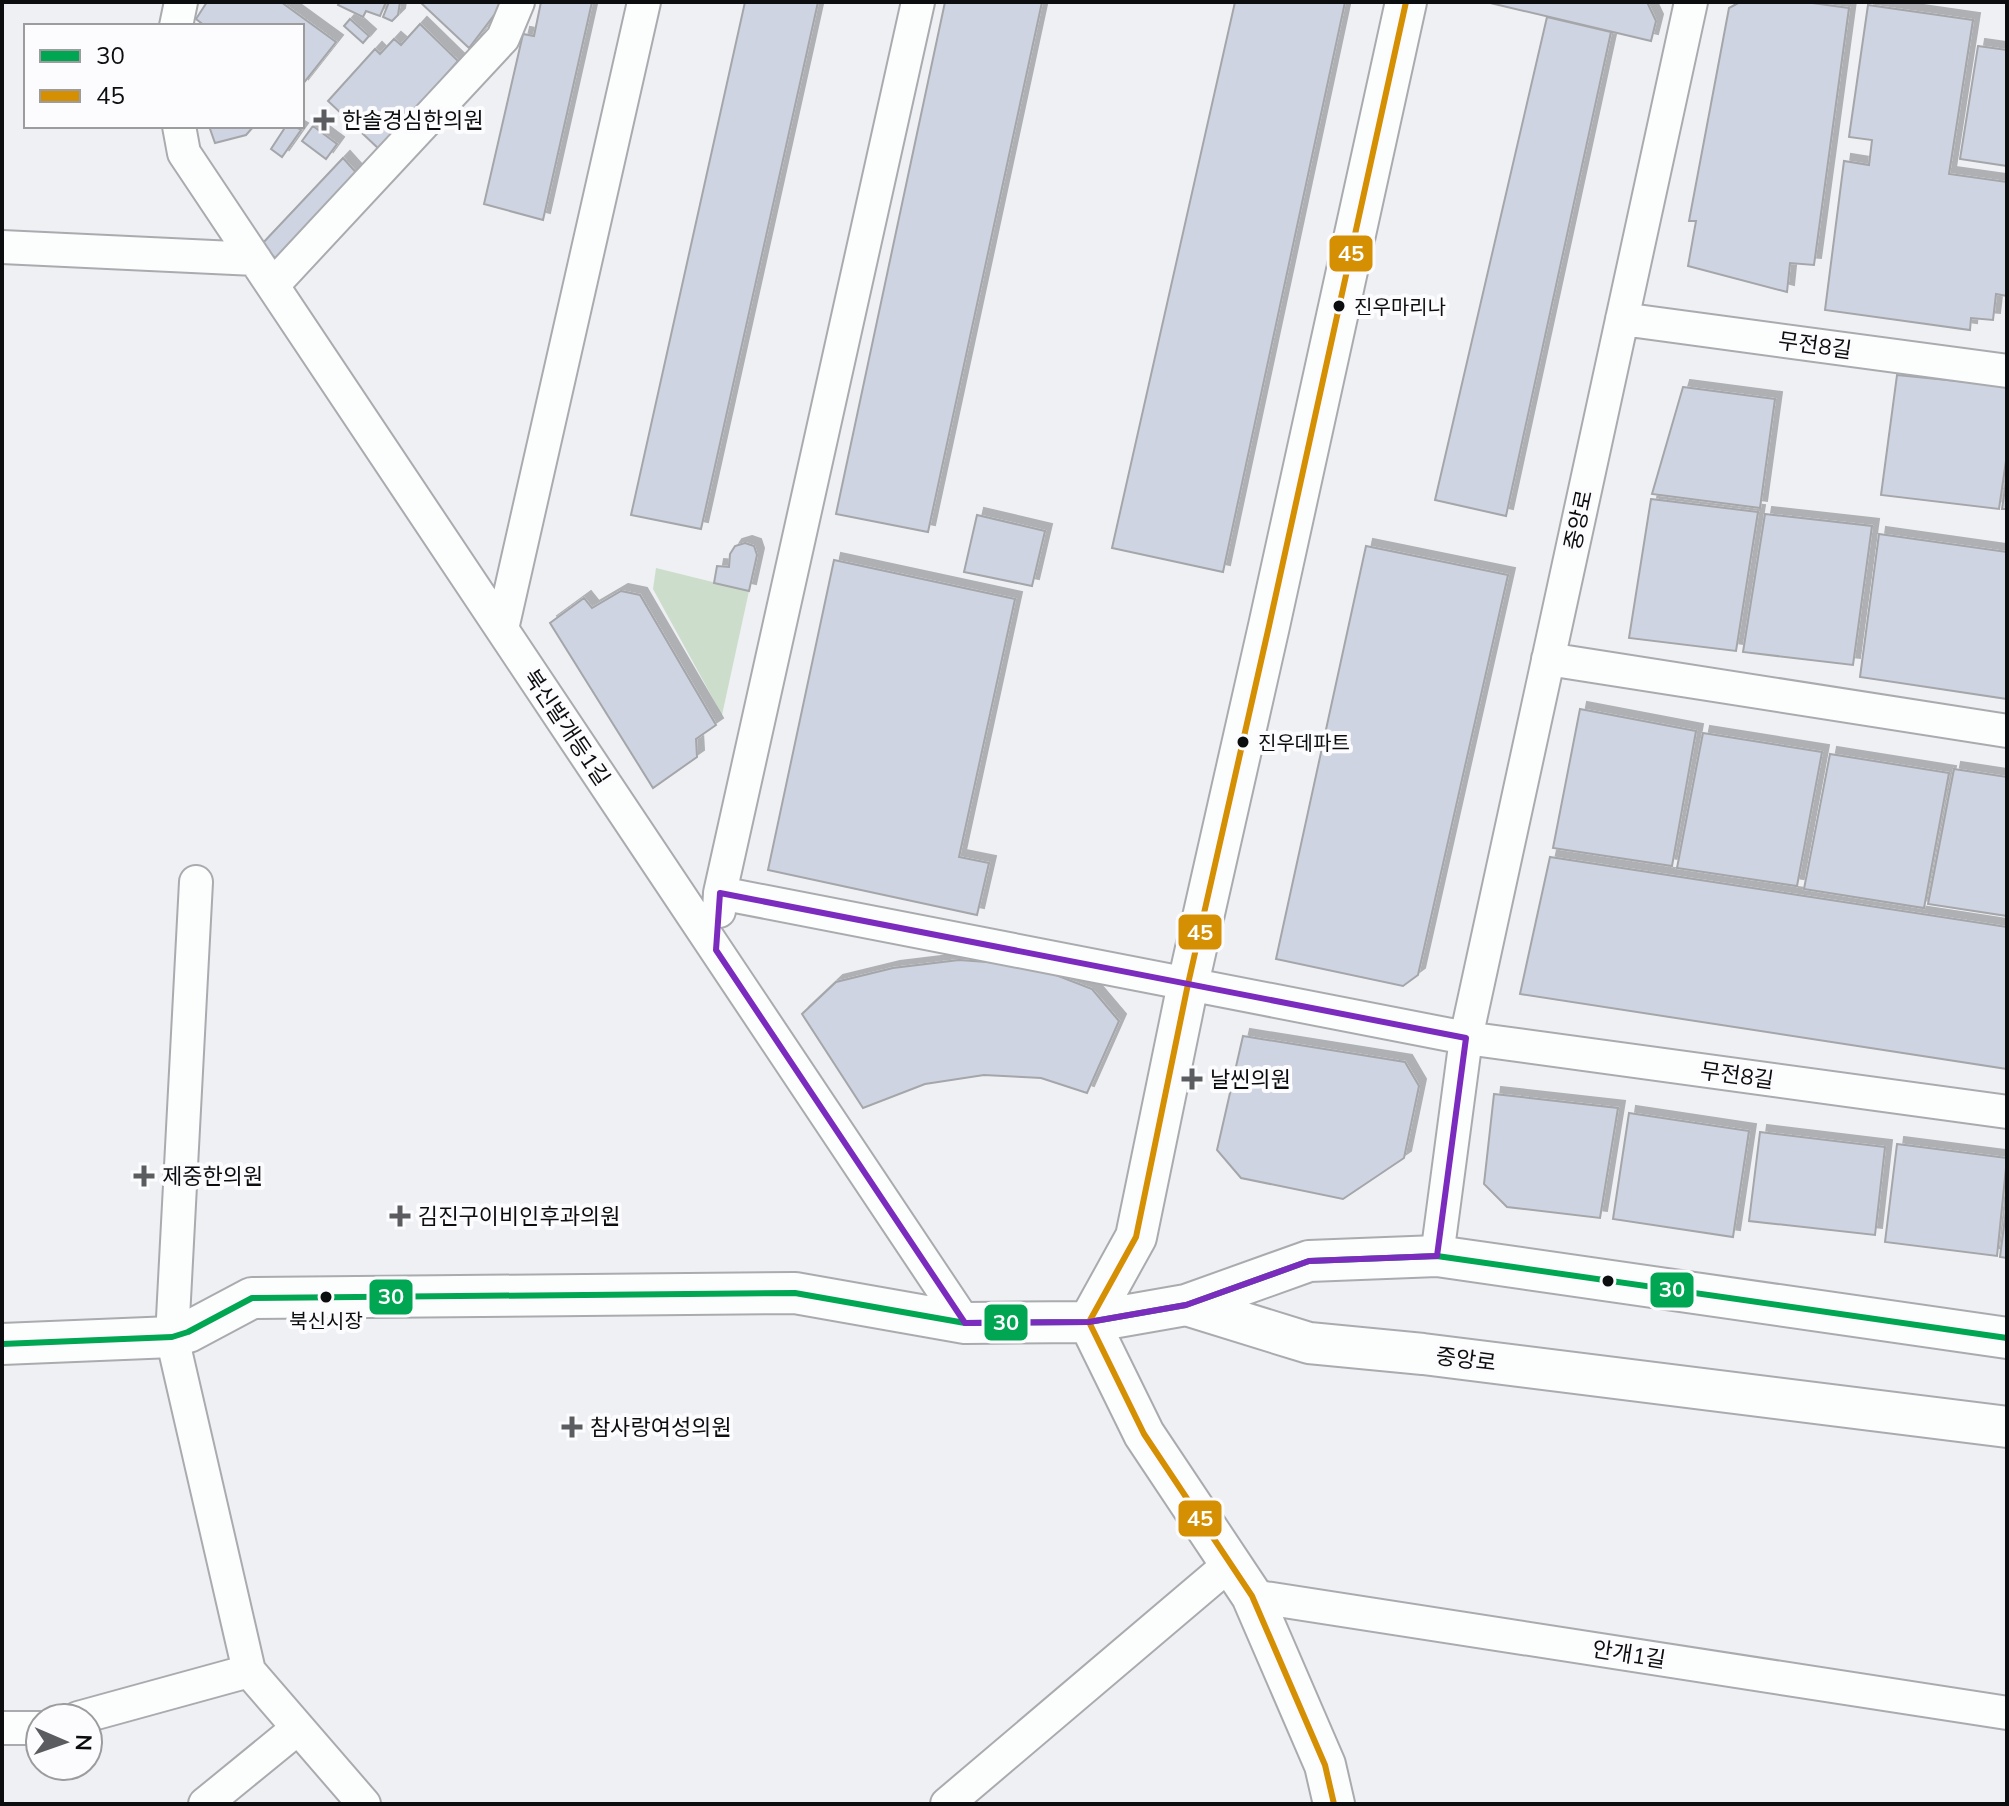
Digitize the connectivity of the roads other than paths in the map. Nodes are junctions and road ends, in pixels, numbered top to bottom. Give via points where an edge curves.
1 (181, 2) edge
2 (518, 2) edge
3 (644, 2) edge
4 (918, 2) edge
5 (1406, 2) edge
6 (1691, 2) edge
7 (176, 24) edge
8 (179, 128) edge
9 (2, 247) edge
10 (255, 259) junction
11 (273, 285) junction
12 (1622, 319) junction
13 (2007, 371) edge
14 (502, 629) junction
15 (1548, 659) junction
16 (2007, 731) edge
17 (196, 882) dead end
18 (720, 893) junction
19 (716, 950) junction
20 (1188, 984) junction
21 (1466, 1038) junction
22 (2007, 1112) edge
23 (1437, 1256) junction
24 (1186, 1305) junction
25 (1089, 1322) junction
26 (965, 1323) junction
27 (172, 1337) junction
28 (2007, 1338) edge
29 (2, 1344) edge
30 (2007, 1427) edge
31 (1231, 1563) junction
32 (1252, 1596) junction
33 (249, 1671) junction
34 (104, 1711) edge
35 (2007, 1713) edge
36 (2, 1728) edge
37 (24, 1728) edge
38 (298, 1728) junction
39 (205, 1804) edge
40 (364, 1804) edge
41 (947, 1804) edge
42 (1334, 1804) edge

1 - 7 street
2 - 11 street via 503,38
3 - 14 street
4 - 18 street
5 - 20 street
6 - 12 street, 중앙로
8 - 10 street, 북신발개등1길 via 184,153
9 - 10 street
10 - 11 street, 북신발개등1길
11 - 14 street, 북신발개등1길
12 - 13 street, 무전8길
12 - 15 street, 중앙로
14 - 19 street, 북신발개등1길
15 - 16 street
15 - 21 street, 중앙로
17 - 27 street
18 - 19 street
18 - 20 street
19 - 26 street, 북신발개등1길
20 - 21 street
20 - 25 street via 1136,1237
21 - 22 street, 무전8길
21 - 23 street, 중앙로
23 - 24 street via 1309,1261
23 - 28 street
24 - 25 street
24 - 30 street, 중앙로 via 1309,1343
25 - 26 street
25 - 31 street via 1144,1434
26 - 27 street via 795,1293 252,1298
27 - 29 street
27 - 33 street
31 - 32 street
31 - 41 street
32 - 35 street, 안개1길
32 - 42 street via 1325,1765
33 - 34 street
33 - 38 street
36 - 37 street
38 - 39 street
38 - 40 street

